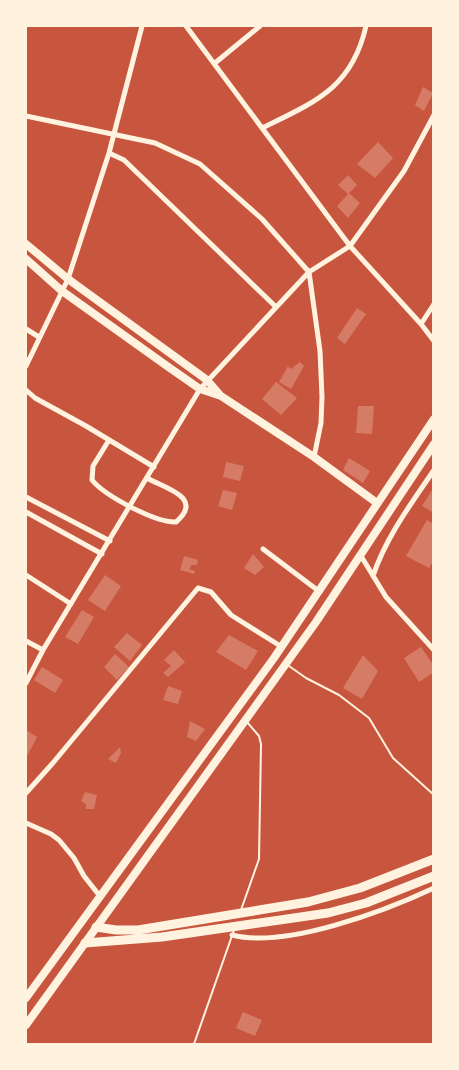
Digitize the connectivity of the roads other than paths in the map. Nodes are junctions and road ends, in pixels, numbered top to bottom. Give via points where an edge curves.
1 (142, 26) edge
2 (186, 26) edge
3 (260, 26) edge
4 (366, 26) edge
5 (215, 63) junction
6 (434, 115) edge
7 (26, 116) edge
8 (262, 128) junction
9 (114, 134) junction
10 (109, 153) junction
11 (26, 244) edge
12 (350, 246) junction
13 (26, 259) edge
14 (309, 272) junction
15 (68, 279) junction
16 (62, 291) junction
17 (434, 304) edge
18 (276, 307) junction
19 (421, 324) junction
20 (26, 329) edge
21 (39, 337) junction
22 (434, 341) edge
23 (26, 366) edge
24 (207, 380) junction
25 (200, 389) junction
26 (26, 391) edge
27 (220, 396) junction
28 (434, 419) edge
29 (109, 440) junction
30 (434, 444) edge
31 (314, 458) junction
32 (154, 467) junction
33 (434, 470) edge
34 (147, 478) junction
35 (26, 497) edge
36 (377, 503) junction
37 (131, 506) junction
38 (26, 512) edge
39 (380, 526) junction
40 (391, 535) junction
41 (110, 541) junction
42 (263, 549) dead end
43 (102, 554) junction
44 (361, 556) junction
45 (26, 575) edge
46 (373, 576) junction
47 (320, 592) junction
48 (71, 604) junction
49 (26, 641) edge
50 (282, 647) junction
51 (43, 650) junction
52 (434, 650) edge
53 (286, 664) junction
54 (26, 683) edge
55 (245, 720) junction
56 (26, 793) edge
57 (434, 795) edge
58 (26, 823) edge
59 (434, 859) edge
60 (434, 876) edge
61 (434, 888) edge
62 (99, 896) junction
63 (240, 913) junction
64 (83, 918) junction
65 (96, 927) junction
66 (234, 931) junction
67 (85, 943) junction
68 (46, 970) junction
69 (59, 979) junction
70 (26, 998) edge
71 (26, 1025) edge
72 (194, 1044) edge

1 - 9 street
2 - 5 street
3 - 5 street
4 - 8 street via 354,61 333,89
5 - 8 street
6 - 12 street via 404,171
7 - 9 street
8 - 12 street
9 - 10 street
9 - 14 street via 155,143 200,164 262,219
10 - 15 street
10 - 18 street via 124,160
11 - 15 main road
12 - 14 street
12 - 19 street
13 - 16 main road
14 - 18 street
14 - 31 street via 322,397
15 - 16 street
15 - 24 main road
16 - 21 street
16 - 25 main road
17 - 19 street
18 - 24 street
19 - 22 street
20 - 21 street
21 - 23 street
24 - 25 street
24 - 27 main road
25 - 27 main road
25 - 32 street
26 - 29 street
27 - 31 main road
28 - 36 highway
29 - 32 street
29 - 37 street via 93,466 92,480 105,493
30 - 39 highway
31 - 36 main road
32 - 34 street
33 - 40 street
34 - 37 street
34 - 37 street via 183,498 186,506 182,517 176,522 162,521
35 - 41 street
36 - 47 highway
37 - 41 street
38 - 43 street
39 - 40 street
39 - 44 highway
40 - 46 street
41 - 43 street
42 - 47 street
43 - 48 street
44 - 46 street
44 - 53 highway
45 - 48 street
46 - 52 street via 386,597
47 - 50 highway
48 - 51 street
49 - 51 street
50 - 56 street via 231,615 211,592 198,588
50 - 62 highway
51 - 54 street
53 - 55 highway
53 - 57 lane via 369,718 393,758
55 - 63 lane via 259,735 261,744 259,859
55 - 65 highway
58 - 62 street via 58,840
59 - 63 highway via 360,888 308,902
60 - 66 highway via 366,903
61 - 66 street via 324,928 247,939
62 - 64 highway
63 - 65 highway via 138,930
63 - 66 lane
64 - 65 highway
64 - 68 highway
65 - 67 highway
66 - 67 highway
66 - 72 lane
67 - 69 highway
68 - 69 highway
68 - 70 highway
69 - 71 highway

